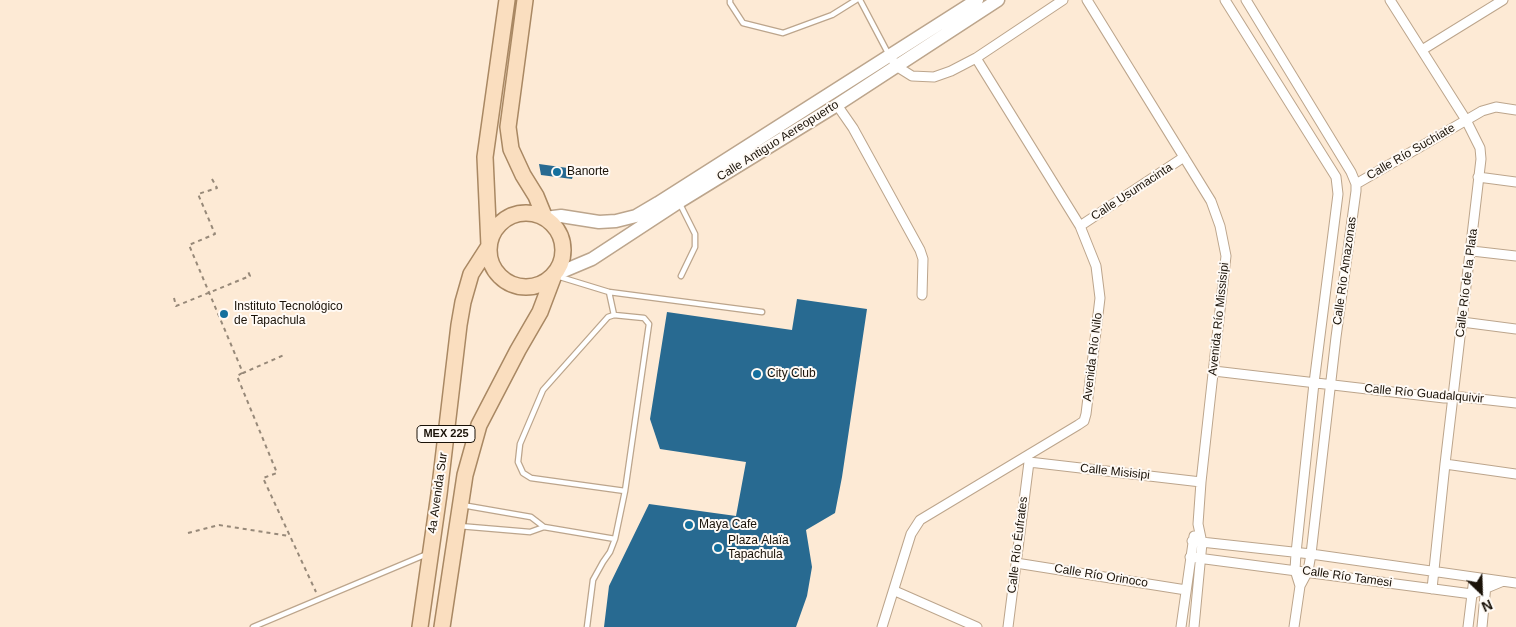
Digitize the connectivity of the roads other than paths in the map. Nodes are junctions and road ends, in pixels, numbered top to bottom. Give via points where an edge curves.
1 (507, 0) edge
2 (525, 0) edge
3 (730, 0) edge
4 (856, 0) edge
5 (860, 0) edge
6 (977, 0) edge
7 (998, 0) edge
8 (1063, 0) edge
9 (1087, 0) edge
10 (1226, 0) edge
11 (1246, 0) edge
12 (1390, 0) edge
13 (1503, 0) edge
14 (1422, 50) junction
15 (976, 58) junction
16 (893, 61) junction
17 (837, 105) junction
18 (1516, 110) edge
19 (1466, 120) junction
20 (1184, 157) junction
21 (1478, 177) junction
22 (1516, 182) edge
23 (1356, 184) junction
24 (679, 202) junction
25 (545, 218) junction
26 (1080, 226) junction
27 (489, 246) junction
28 (1472, 251) junction
29 (1516, 256) edge
30 (554, 275) junction
31 (681, 276) dead end
32 (609, 292) junction
33 (922, 295) dead end
34 (762, 312) dead end
35 (614, 315) junction
36 (1462, 322) junction
37 (1516, 329) edge
38 (1214, 371) junction
39 (1314, 383) junction
40 (1331, 386) junction
41 (1453, 398) junction
42 (1516, 403) edge
43 (1026, 459) junction
44 (1445, 464) junction
45 (1516, 474) edge
46 (1201, 482) junction
47 (625, 492) junction
48 (460, 505) junction
49 (457, 526) junction
50 (544, 526) junction
51 (615, 539) junction
52 (1197, 542) junction
53 (430, 552) junction
54 (1296, 553) junction
55 (1311, 554) junction
56 (1190, 557) junction
57 (1201, 558) junction
58 (1016, 563) junction
59 (1295, 570) junction
60 (1308, 571) junction
61 (1433, 572) junction
62 (1474, 578) junction
63 (1516, 583) edge
64 (1486, 584) junction
65 (1300, 586) junction
66 (1432, 589) junction
67 (1186, 590) junction
68 (894, 591) junction
69 (1472, 594) junction
70 (252, 627) edge
71 (420, 627) edge
72 (442, 627) edge
73 (586, 627) edge
74 (882, 627) edge
75 (977, 627) edge
76 (1008, 627) edge
77 (1181, 627) edge
78 (1194, 627) edge
79 (1294, 627) edge
80 (1468, 627) edge
81 (1482, 627) edge

1 - 27 main road via 484,157
2 - 25 main road via 508,127 511,149
3 - 4 lane via 743,24 783,33 832,15
5 - 16 lane
6 - 16 main road, Calle Antiguo Aereopuerto
7 - 16 main road, Calle Antiguo Aereopuerto
8 - 15 street
9 - 20 street, Avenida Río Missisipi
10 - 39 street, Calle Río Amazonas via 1336,177 1338,194
11 - 23 street via 1352,172
12 - 14 street, Calle Río de la Plata
13 - 14 street
14 - 19 street, Calle Río de la Plata
15 - 16 street via 934,77 912,76
15 - 26 street, Avenida Río Nilo
16 - 17 main road, Calle Antiguo Aereopuerto
16 - 25 main road, Calle Antiguo Aereopuerto via 636,216 616,221 560,216
17 - 24 main road, Calle Antiguo Aereopuerto
17 - 33 street via 920,250 923,259
18 - 19 street, Calle Río Suchiate via 1496,107
19 - 21 street, Calle Río de la Plata via 1480,148
19 - 23 street, Calle Río Suchiate
20 - 26 street, Calle Usumacinta
20 - 38 street, Avenida Río Missisipi via 1211,202 1226,256
21 - 22 street
21 - 28 street, Calle Río de la Plata
23 - 40 street, Calle Río Amazonas
24 - 30 main road, Calle Antiguo Aereopuerto via 592,259
24 - 31 lane via 695,234 695,247
25 - 27 main road via 533,214 509,217 499,224
25 - 30 main road via 561,238 563,251
26 - 43 street, Avenida Río Nilo via 1096,266 1100,298 1086,414 1084,421
27 - 30 main road via 494,269 511,284 534,286
27 - 53 main road, 4a Avenida Sur / MEX 225 via 471,274 463,302
28 - 29 street
28 - 36 street, Calle Río de la Plata
30 - 32 lane
30 - 48 main road, 4a Avenida Sur / MEX 225 via 540,312 479,425
32 - 34 lane
32 - 35 lane
35 - 47 lane via 644,318 648,324
35 - 47 lane via 543,390 520,444 518,462 523,473 531,478
36 - 37 street
36 - 41 street, Calle Río de la Plata
38 - 39 street, Calle Río Guadalquivir
38 - 46 street, Avenida Río Missisipi
39 - 40 street, Calle Río Guadalquivir
39 - 54 street, Calle Río Amazonas
40 - 41 street, Calle Río Guadalquivir
40 - 55 street, Calle Río Amazonas
41 - 42 street, Calle Río Guadalquivir
41 - 44 street, Calle Río de la Plata
43 - 46 street, Calle Misisipi
43 - 58 street, Calle Río Éufrates
43 - 68 street, Avenida Río Nilo via 920,520 911,534
44 - 45 street
44 - 61 street, Calle Río de la Plata
46 - 52 street, Avenida Río Missisipi
47 - 51 lane
48 - 49 main road, 4a Avenida Sur / MEX 225
48 - 50 lane via 531,516
49 - 50 lane via 530,532
49 - 72 main road, 4a Avenida Sur / MEX 225
50 - 51 lane
51 - 73 lane via 594,580
52 - 54 street, Calle Río Tamesi
52 - 56 street
52 - 57 street
53 - 70 lane
53 - 71 main road, 4a Avenida Sur / MEX 225
54 - 55 street, Calle Río Tamesi
54 - 59 street, Calle Río Amazonas
55 - 60 street, Calle Río Amazonas
55 - 61 street, Calle Río Tamesi
56 - 57 street, Calle Río Tamesi
56 - 67 street
57 - 59 street, Calle Río Tamesi
57 - 78 street
58 - 67 street, Calle Río Orinoco
58 - 76 street, Calle Río Éufrates
59 - 60 street, Calle Río Tamesi
59 - 65 street
60 - 65 street, Calle Río Amazonas
60 - 66 street, Calle Río Tamesi
61 - 62 street, Calle Río Tamesi
61 - 66 street, Calle Río de la Plata
62 - 64 street, Calle Río Tamesi
62 - 69 street
63 - 64 street, Calle Río Tamesi
64 - 69 street, Calle Río Tamesi
64 - 81 street
65 - 79 street
66 - 69 street, Calle Río Tamesi
67 - 77 street
68 - 74 street, Avenida Río Nilo
68 - 75 street
69 - 80 street

